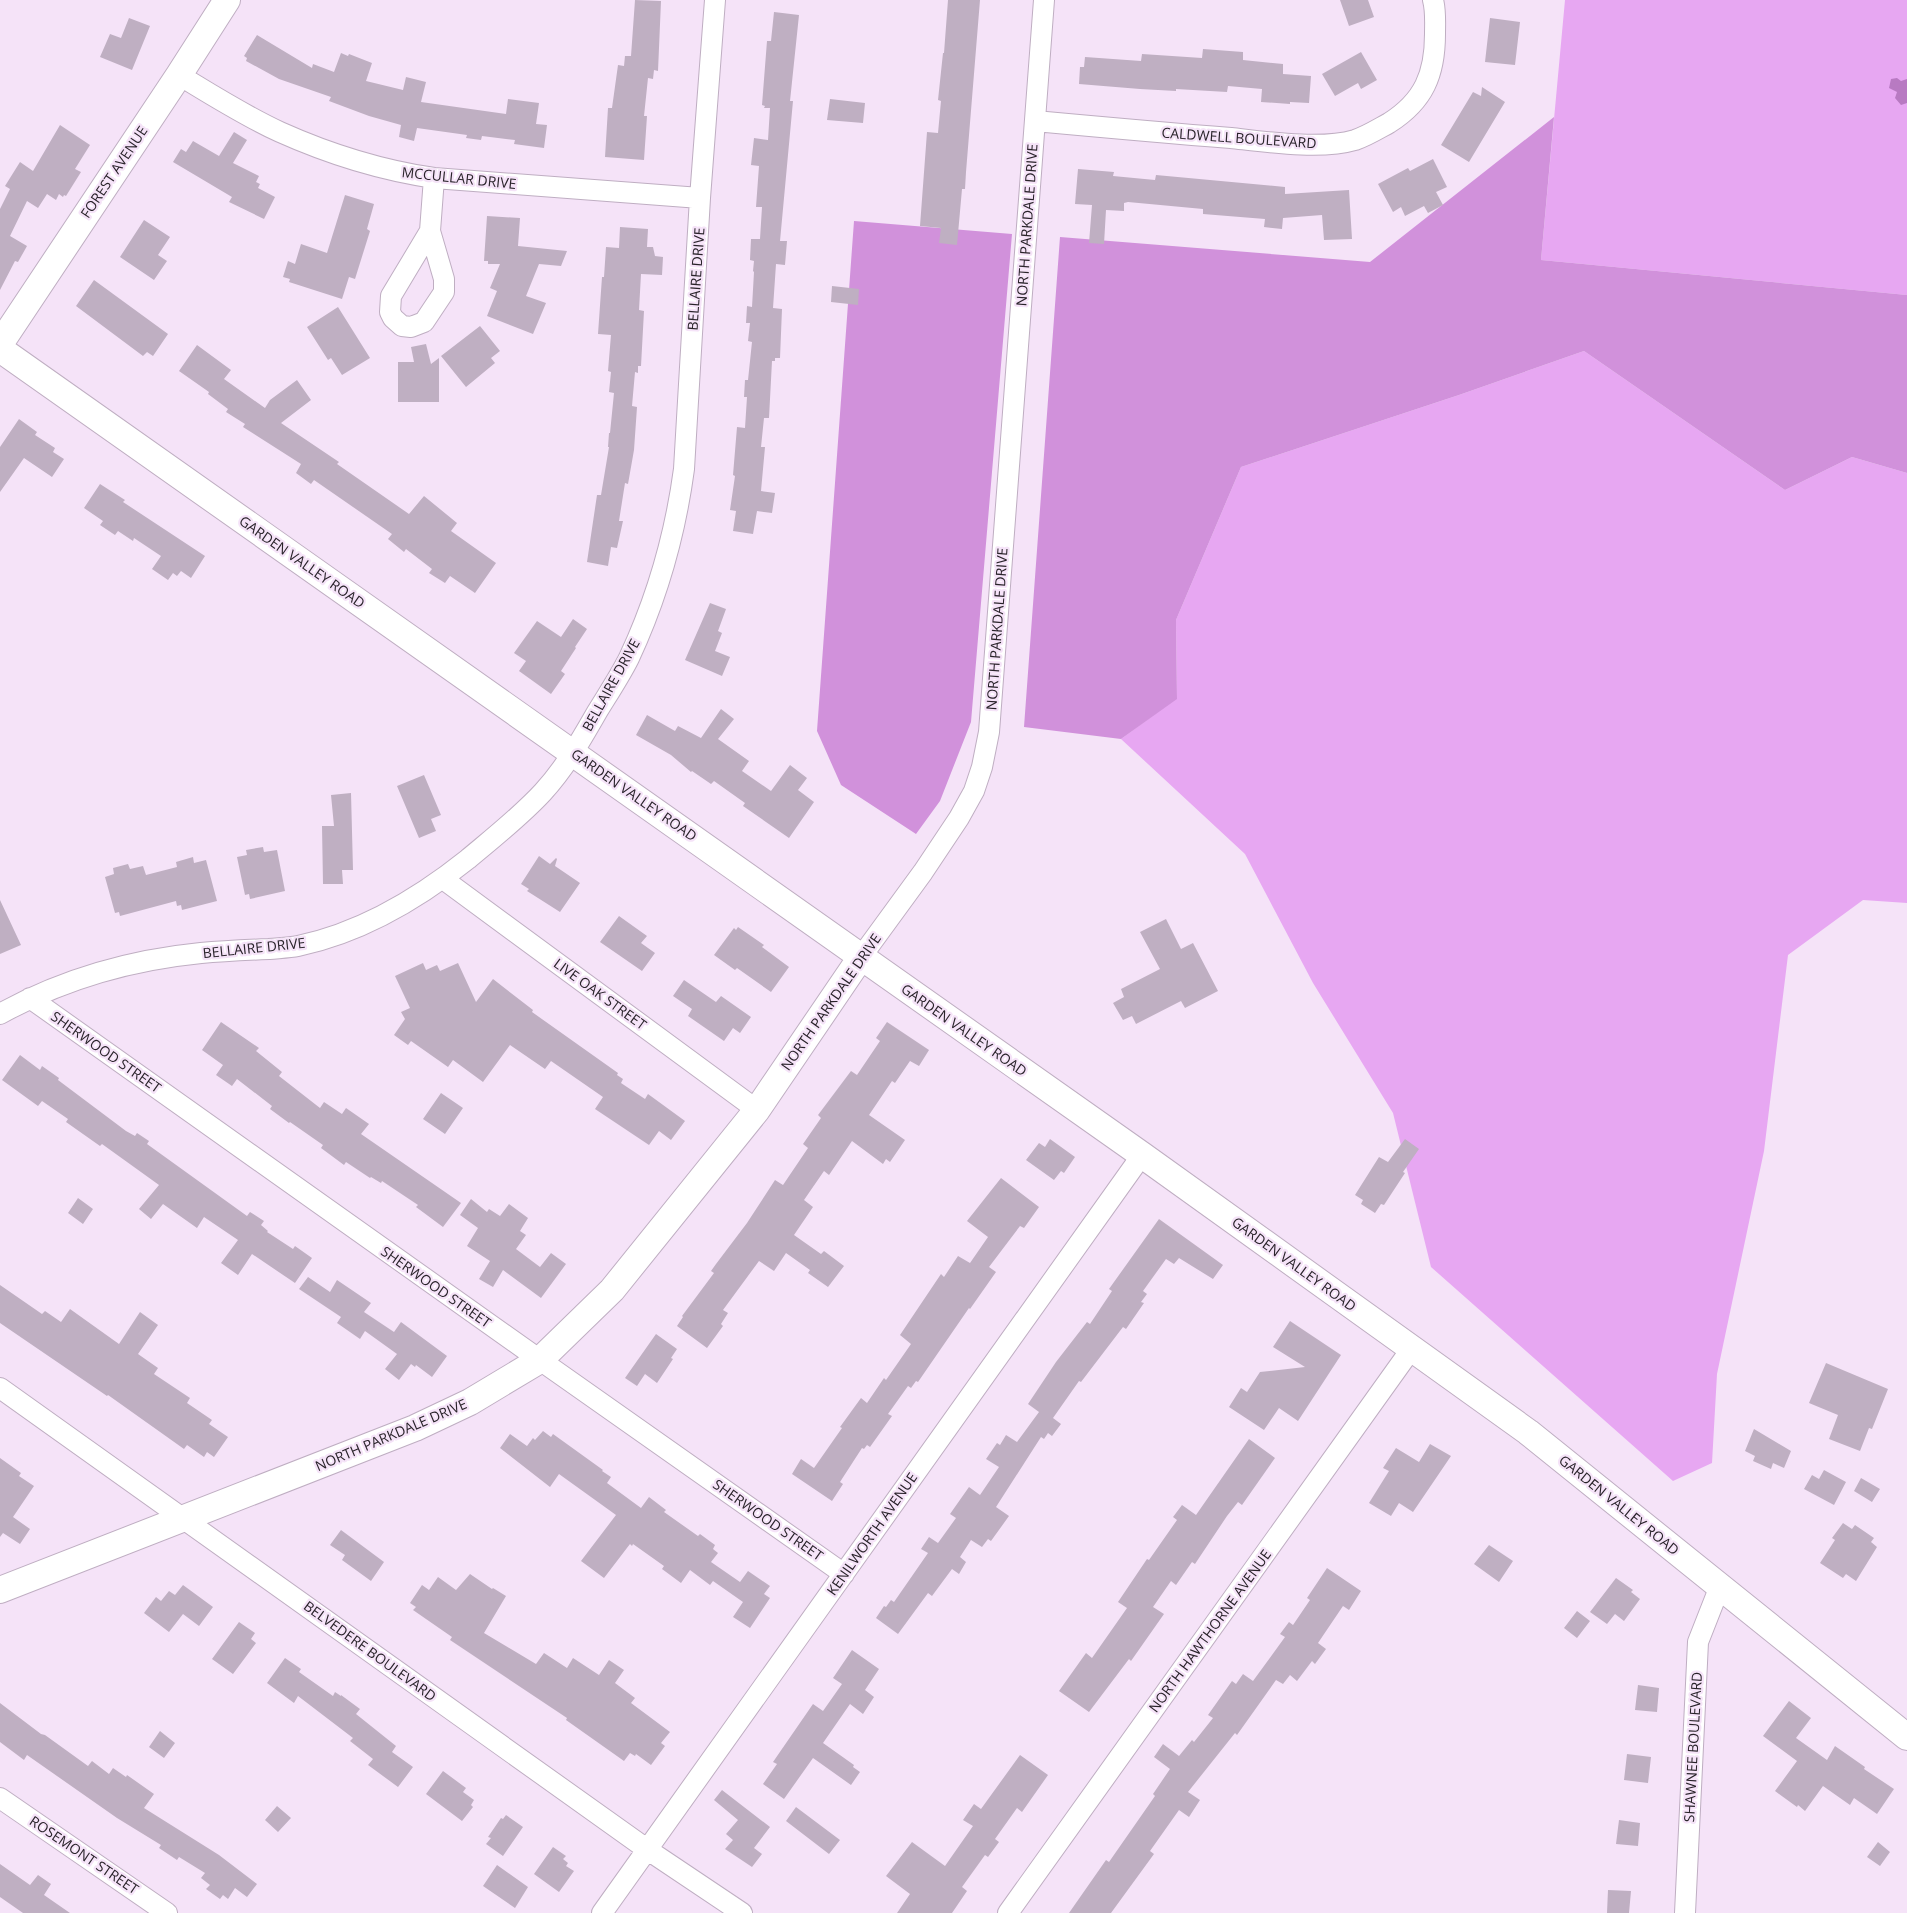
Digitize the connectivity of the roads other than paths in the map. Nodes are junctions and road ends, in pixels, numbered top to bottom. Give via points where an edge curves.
1 (227, 0) edge
2 (715, 0) edge
3 (1044, 0) edge
4 (1433, 0) edge
5 (180, 75) junction
6 (1035, 121) junction
7 (434, 178) junction
8 (700, 198) junction
9 (430, 231) dead end
10 (0, 344) edge
11 (0, 349) edge
12 (574, 753) junction
13 (443, 879) junction
14 (861, 957) junction
15 (30, 998) junction
16 (0, 1014) edge
17 (757, 1110) junction
18 (1142, 1155) junction
19 (1412, 1348) junction
20 (540, 1360) junction
21 (0, 1388) edge
22 (184, 1518) junction
23 (844, 1574) junction
24 (1720, 1586) junction
25 (0, 1590) edge
26 (1907, 1737) edge
27 (0, 1798) edge
28 (648, 1850) junction
29 (167, 1913) edge
30 (602, 1913) edge
31 (742, 1913) edge
32 (1008, 1913) edge
33 (1685, 1913) edge

1 - 5 street, FOREST AVENUE
2 - 8 street, BELLAIRE DRIVE
3 - 6 street, NORTH PARKDALE DRIVE
4 - 6 street, CALDWELL BOULEVARD via 1435,51 1425,87 1401,115 1356,140 1335,144 1286,143
5 - 7 street, MCCULLAR DRIVE via 279,132 349,159 402,174
5 - 10 street, FOREST AVENUE
6 - 14 street, NORTH PARKDALE DRIVE via 993,692 982,767 974,791 949,834
7 - 8 street, MCCULLAR DRIVE
7 - 9 street
8 - 12 street, BELLAIRE DRIVE via 684,469 678,511 667,559 649,611 627,660
11 - 12 street, GARDEN VALLEY ROAD
12 - 13 street, BELLAIRE DRIVE via 543,792
12 - 14 street, GARDEN VALLEY ROAD
13 - 15 street, BELLAIRE DRIVE via 386,914 337,935 296,947 200,953 130,964 68,982
13 - 17 street, LIVE OAK STREET
14 - 17 street, NORTH PARKDALE DRIVE
14 - 18 street, GARDEN VALLEY ROAD
15 - 16 street, BELLAIRE DRIVE
15 - 20 street, SHERWOOD STREET
17 - 20 street, NORTH PARKDALE DRIVE via 612,1290
18 - 19 street, GARDEN VALLEY ROAD
18 - 23 street, KENILWORTH AVENUE
19 - 24 street, GARDEN VALLEY ROAD via 1528,1432
19 - 32 street, NORTH HAWTHORNE AVENUE
20 - 22 street, NORTH PARKDALE DRIVE via 470,1402 415,1428
20 - 23 street, SHERWOOD STREET
21 - 22 street, BELVEDERE BOULEVARD
22 - 25 street, NORTH PARKDALE DRIVE
22 - 28 street, BELVEDERE BOULEVARD
23 - 28 street, KENILWORTH AVENUE
24 - 26 street, GARDEN VALLEY ROAD
24 - 33 street, SHAWNEE BOULEVARD via 1698,1642
27 - 29 street, ROSEMONT STREET
28 - 30 street, KENILWORTH AVENUE
28 - 31 street, BELVEDERE BOULEVARD

